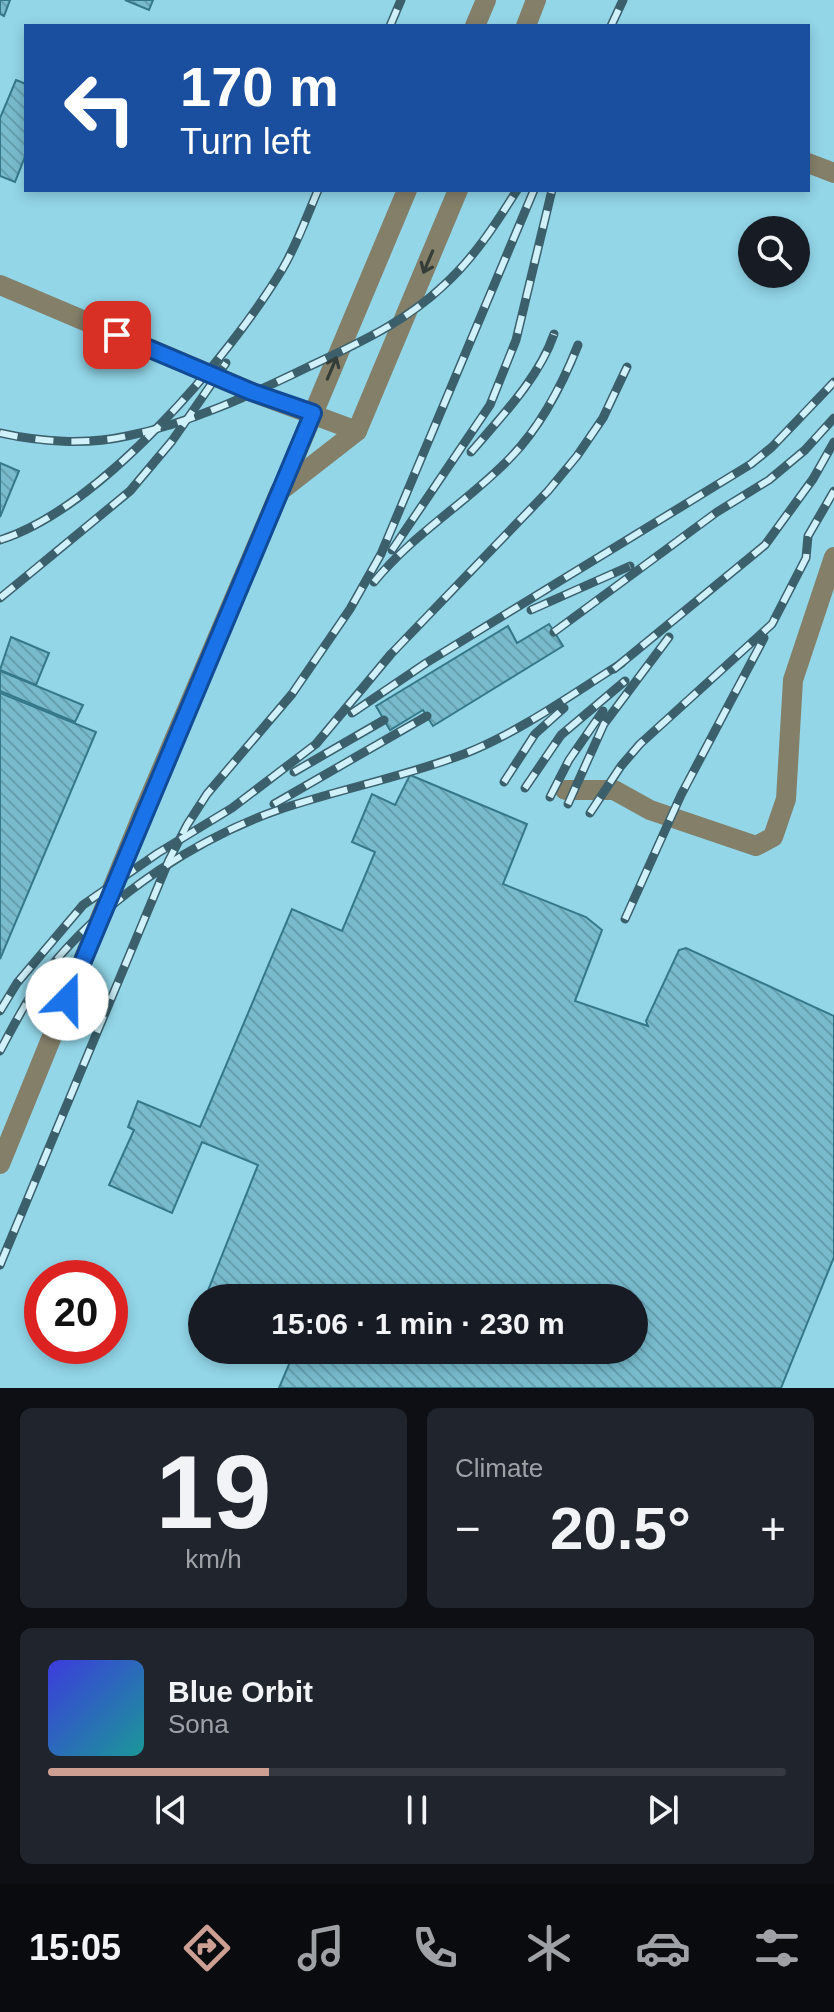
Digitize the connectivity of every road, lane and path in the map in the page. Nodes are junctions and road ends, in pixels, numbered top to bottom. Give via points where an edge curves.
1 (486, 0) edge
2 (536, 0) edge
3 (476, 24) edge
4 (527, 24) edge
5 (810, 164) edge
6 (834, 173) edge
7 (406, 192) edge
8 (457, 192) edge
9 (0, 285) edge
10 (313, 413) junction
11 (357, 431) junction
12 (280, 491) junction
13 (834, 557) edge
14 (565, 790) dead end
15 (0, 1164) edge

1 - 3 lane
2 - 4 lane
5 - 6 lane
10 -> 7 lane
8 -> 11 lane
9 - 10 lane
10 - 11 lane
10 - 12 lane
11 - 12 lane
12 - 15 lane
13 - 14 lane via 793,680 786,799 773,837 756,846 650,810 614,790

